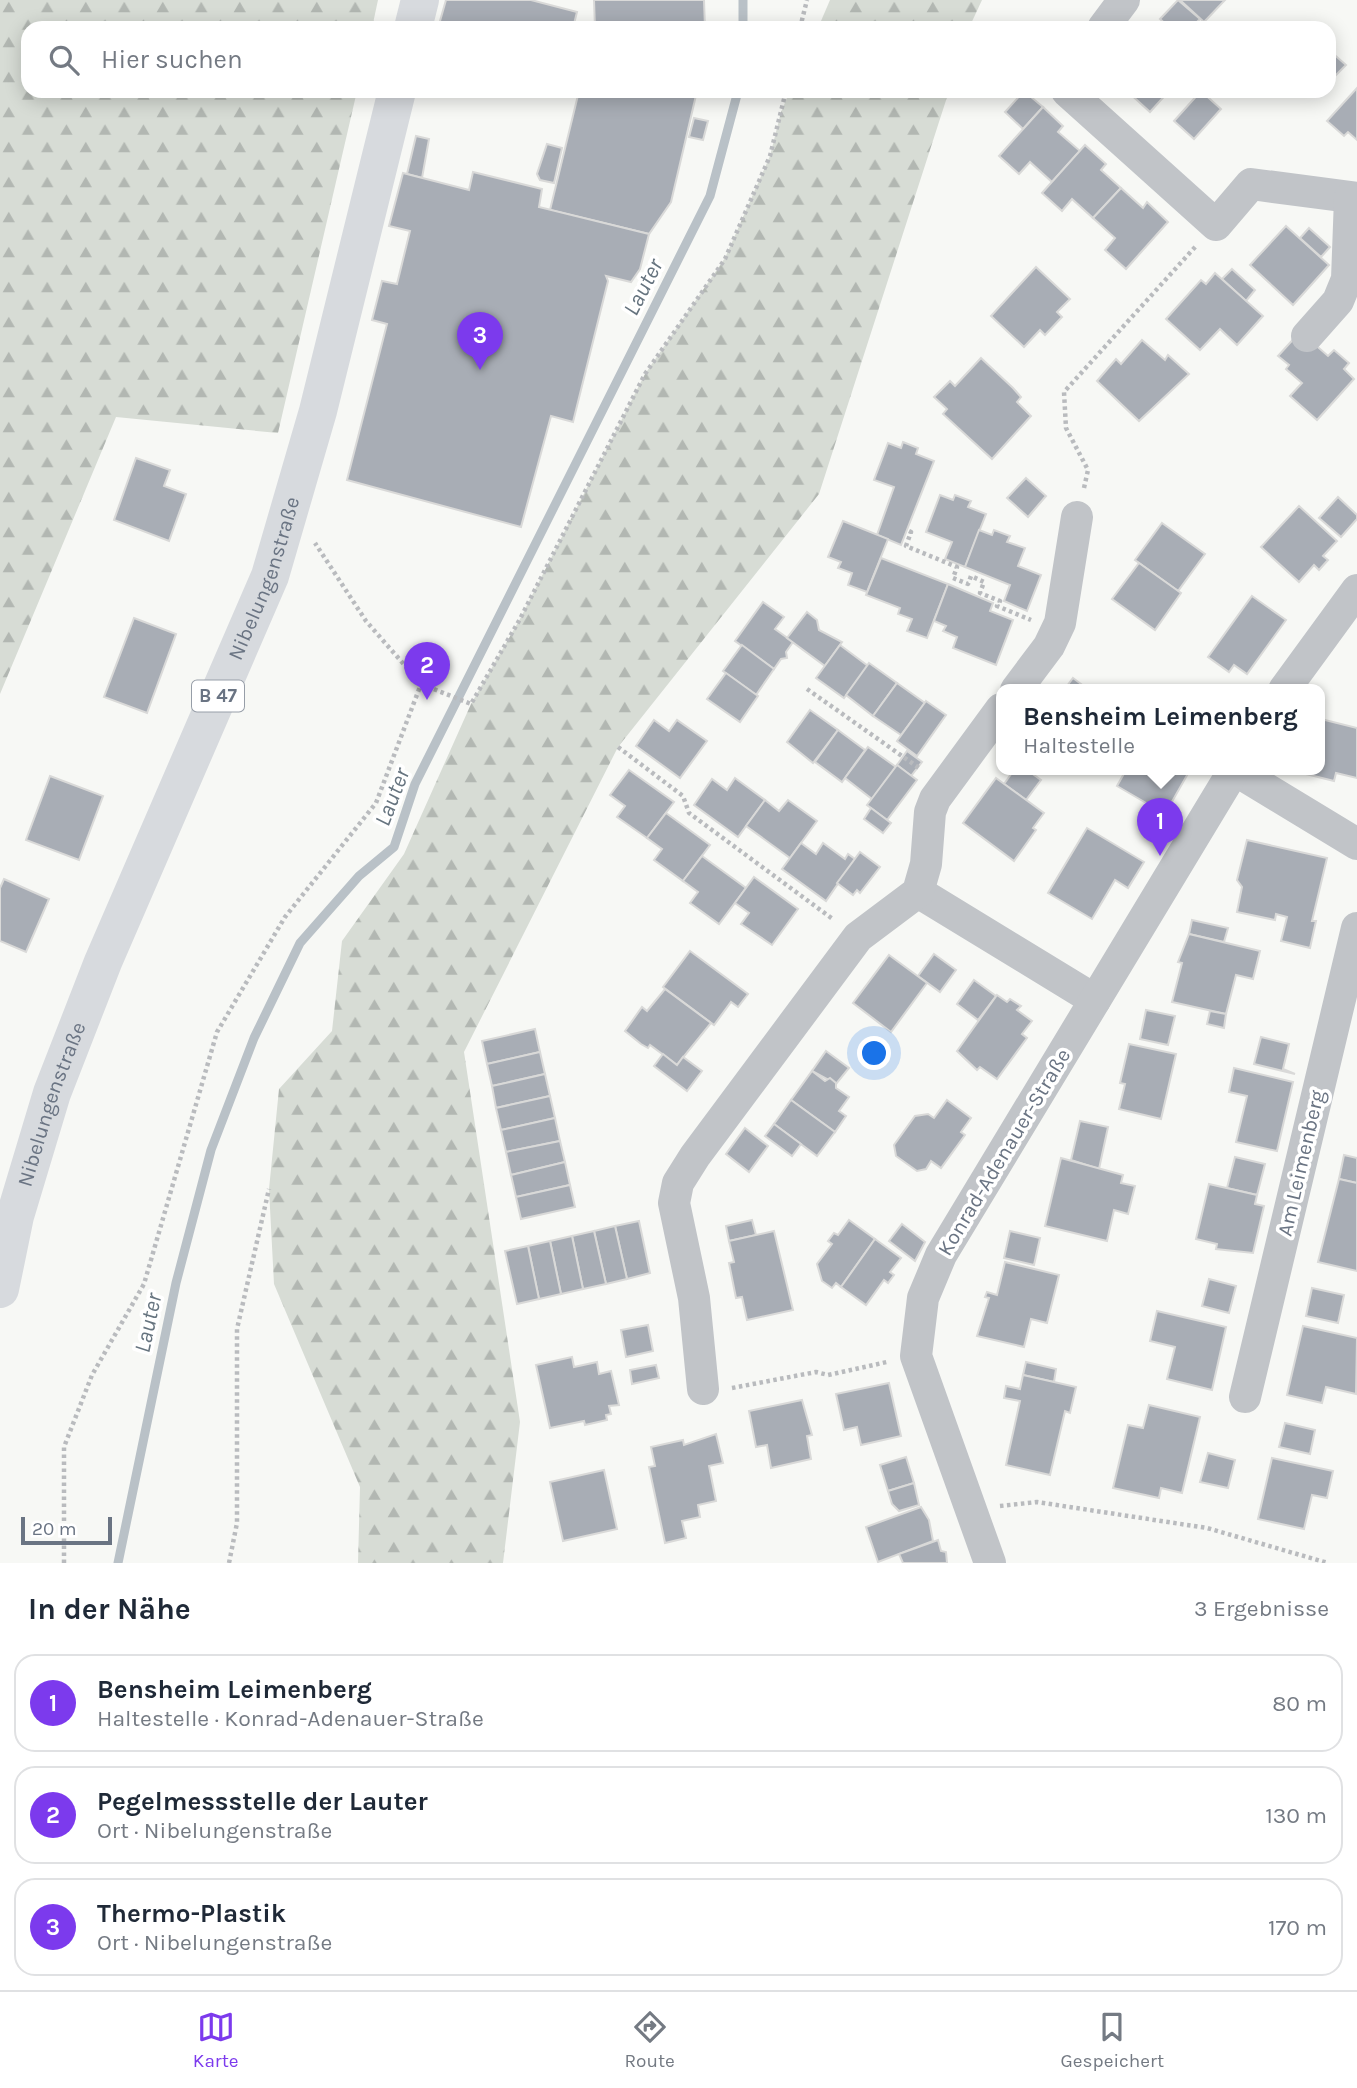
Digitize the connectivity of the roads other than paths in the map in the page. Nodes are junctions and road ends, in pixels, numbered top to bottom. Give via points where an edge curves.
1 (420, 0) edge
2 (1125, 0) edge
3 (415, 21) edge
4 (1108, 21) edge
5 (395, 98) edge
6 (1075, 98) edge
7 (1353, 198) edge
8 (1307, 336) dead end
9 (1077, 517) road end
10 (1357, 590) edge
11 (1020, 684) edge
12 (1288, 684) edge
13 (996, 716) edge
14 (1231, 775) edge
15 (1242, 775) edge
16 (1357, 844) edge
17 (918, 892) junction
18 (1357, 928) edge
19 (1095, 1000) junction
20 (0, 1289) edge
21 (703, 1389) road end
22 (1245, 1397) dead end
23 (990, 1563) edge

1 - 3 main road
2 - 4 street
5 - 20 main road, Nibelungenstraße / B 47 via 292,508 270,576 52,1093 15,1216
6 - 7 street via 1216,225 1251,184
7 - 8 street via 1347,279 1338,301
9 - 11 street via 1063,612 1055,636
10 - 12 street
13 - 17 street via 943,785 930,812 926,864
14 - 19 street, Konrad-Adenauer-Straße
15 - 16 street
17 - 19 street
17 - 21 street via 858,937 678,1183 674,1203 694,1298
18 - 22 street, Am Leimenberg
19 - 23 street, Konrad-Adenauer-Straße via 941,1255 923,1298 916,1356

